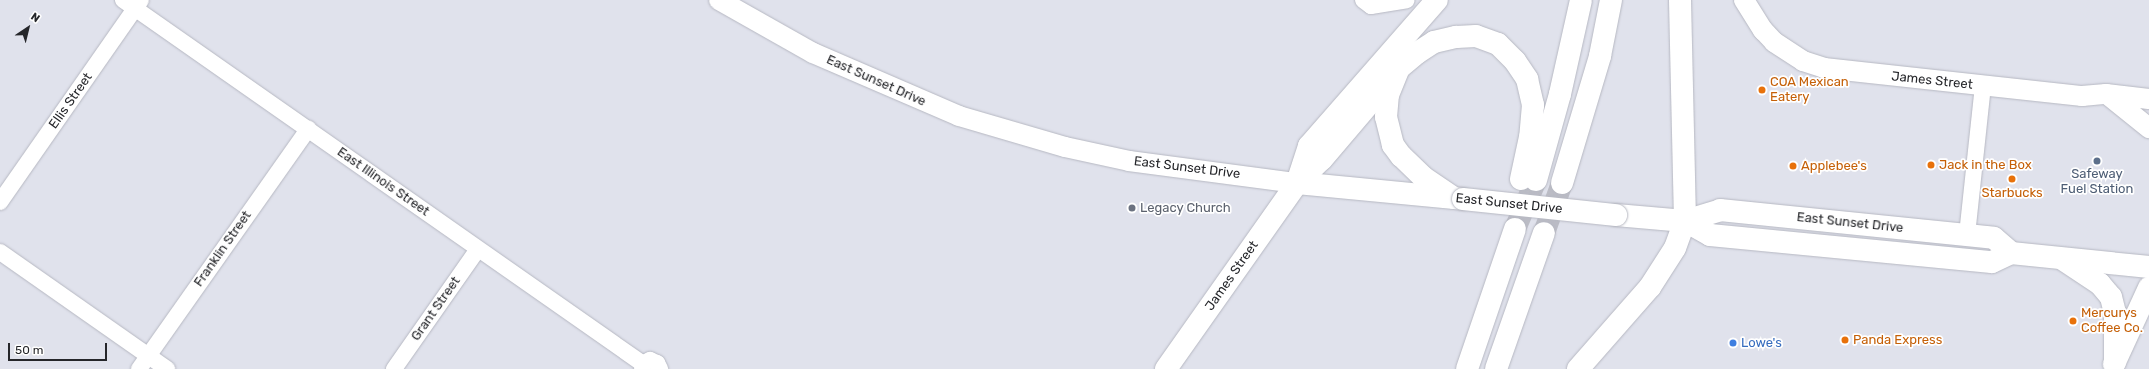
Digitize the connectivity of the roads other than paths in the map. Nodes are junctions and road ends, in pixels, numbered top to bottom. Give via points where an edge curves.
1 (719, 0) edge
2 (1363, 0) edge
3 (1407, 0) edge
4 (1437, 0) edge
5 (1581, 0) edge
6 (1611, 0) edge
7 (1680, 0) edge
8 (1744, 0) edge
9 (133, 3) edge
10 (1399, 68) junction
11 (1983, 86) junction
12 (2106, 94) junction
13 (2149, 99) edge
14 (2149, 128) edge
15 (308, 129) junction
16 (1297, 182) junction
17 (1562, 183) tunnel mouth
18 (1459, 199) junction
19 (0, 202) edge
20 (1685, 221) junction
21 (1516, 229) tunnel mouth
22 (1544, 233) tunnel mouth
23 (1968, 235) junction
24 (478, 249) junction
25 (0, 252) edge
26 (2011, 253) junction
27 (2061, 258) junction
28 (2149, 267) edge
29 (2149, 288) edge
30 (144, 363) edge
31 (2113, 365) edge
32 (642, 366) edge
33 (167, 369) edge
34 (394, 369) edge
35 (660, 369) edge
36 (1166, 369) edge
37 (1467, 369) edge
38 (1496, 369) edge
39 (1578, 369) edge

1 - 16 street, East Sunset Drive via 813,53 960,116 1065,147 1129,161
2 - 3 street via 1371,6
4 - 16 main road via 1309,146
5 - 10 main road via 1560,94 1529,180 1533,105 1527,79 1515,61 1498,44 1476,36 1434,42
6 - 17 main road via 1600,56
7 - 20 main road
8 - 11 street, James Street via 1774,42 1804,61 1824,68
9 - 15 street, East Illinois Street
9 - 19 street, Ellis Street
10 - 16 main road via 1322,159
10 - 18 main road via 1386,105 1388,131 1393,145 1411,167
11 - 12 street, James Street via 2082,96
11 - 23 street
12 - 13 street, James Street
12 - 14 street
15 - 24 street, East Illinois Street
15 - 30 street, Franklin Street
16 - 18 main road, East Sunset Drive
16 - 36 main road, James Street
18 - 20 main road, East Sunset Drive, bridge
20 - 23 main road, East Sunset Drive via 1715,210
20 - 26 main road, East Sunset Drive via 1710,235 1718,236 1992,262
20 - 39 main road via 1675,248 1650,287
21 - 37 main road
22 - 38 main road
23 - 26 main road, East Sunset Drive via 1994,238
24 - 32 street, East Illinois Street
24 - 34 street, Grant Street
25 - 30 street
26 - 27 main road
27 - 28 main road
27 - 31 main road via 2100,284 2109,294 2115,312
29 - 31 main road
30 - 33 street
32 - 35 street via 653,360

